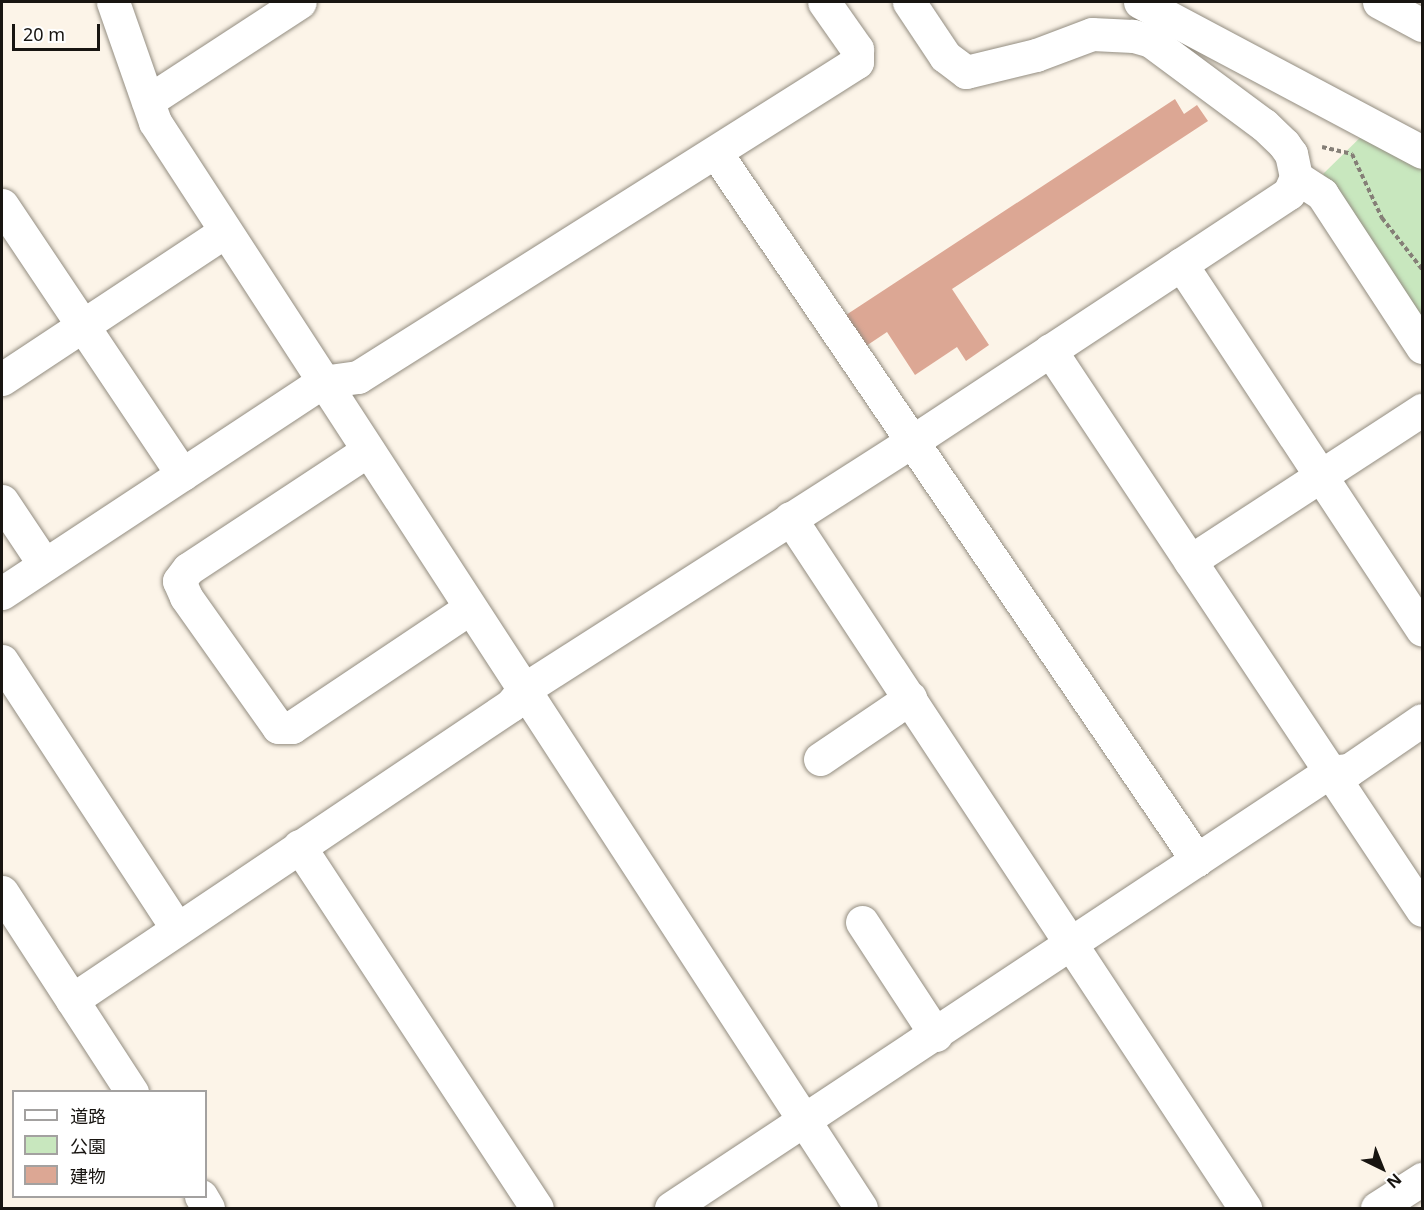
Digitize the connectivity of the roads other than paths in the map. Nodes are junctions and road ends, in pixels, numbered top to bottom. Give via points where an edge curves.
1 (113, 2) edge
2 (300, 2) edge
3 (824, 2) edge
4 (909, 2) edge
5 (1140, 2) edge
6 (1379, 2) edge
7 (1422, 25) edge
8 (148, 101) junction
9 (1422, 152) edge
10 (716, 153) junction
11 (1294, 165) junction
12 (2, 205) edge
13 (224, 232) junction
14 (1181, 264) junction
15 (82, 325) junction
16 (1422, 347) edge
17 (1050, 350) junction
18 (2, 379) edge
19 (322, 382) junction
20 (1422, 410) edge
21 (913, 441) junction
22 (367, 451) junction
23 (182, 474) junction
24 (1320, 477) junction
25 (2, 501) edge
26 (790, 518) junction
27 (1190, 561) junction
28 (44, 564) junction
29 (2, 593) edge
30 (470, 608) junction
31 (1422, 630) edge
32 (2, 661) edge
33 (523, 690) junction
34 (910, 698) junction
35 (1422, 720) edge
36 (820, 759) dead end
37 (1339, 771) junction
38 (299, 846) junction
39 (1197, 860) junction
40 (2, 892) edge
41 (1422, 910) edge
42 (862, 922) dead end
43 (177, 928) junction
44 (1073, 944) junction
45 (72, 1000) junction
46 (936, 1035) junction
47 (131, 1090) edge
48 (803, 1121) junction
49 (1422, 1179) edge
50 (537, 1209) edge
51 (671, 1209) edge
52 (861, 1209) edge
53 (1245, 1209) edge
54 (1377, 1209) edge

1 - 8 street
2 - 8 street
3 - 10 street via 857,49 857,62
4 - 11 street via 945,56 966,72 1036,55 1092,34 1151,41 1264,125
5 - 9 street
6 - 7 street
8 - 13 street via 154,122
10 - 19 street via 358,377
10 - 21 street
11 - 14 street via 1290,193
11 - 16 street via 1322,194
12 - 15 street
13 - 15 street
13 - 19 street
14 - 17 street
14 - 24 street
15 - 18 street
15 - 23 street
17 - 21 street
17 - 27 street
19 - 22 street
19 - 23 street
20 - 24 street
21 - 26 street
21 - 39 street
22 - 30 street
22 - 30 street via 188,569 179,581 186,597 278,727 292,727
23 - 28 street
24 - 27 street
24 - 31 street
25 - 28 street
26 - 33 street
26 - 34 street
27 - 37 street
28 - 29 street
30 - 33 street
32 - 43 street
33 - 38 street via 511,705
33 - 48 street
34 - 36 street
34 - 44 street
35 - 37 street
37 - 39 street
37 - 41 street
38 - 43 street
38 - 50 street
39 - 44 street
40 - 45 street
42 - 46 street
43 - 45 street
44 - 46 street
44 - 53 street
45 - 47 street
46 - 48 street
48 - 51 street
48 - 52 street
49 - 54 street

